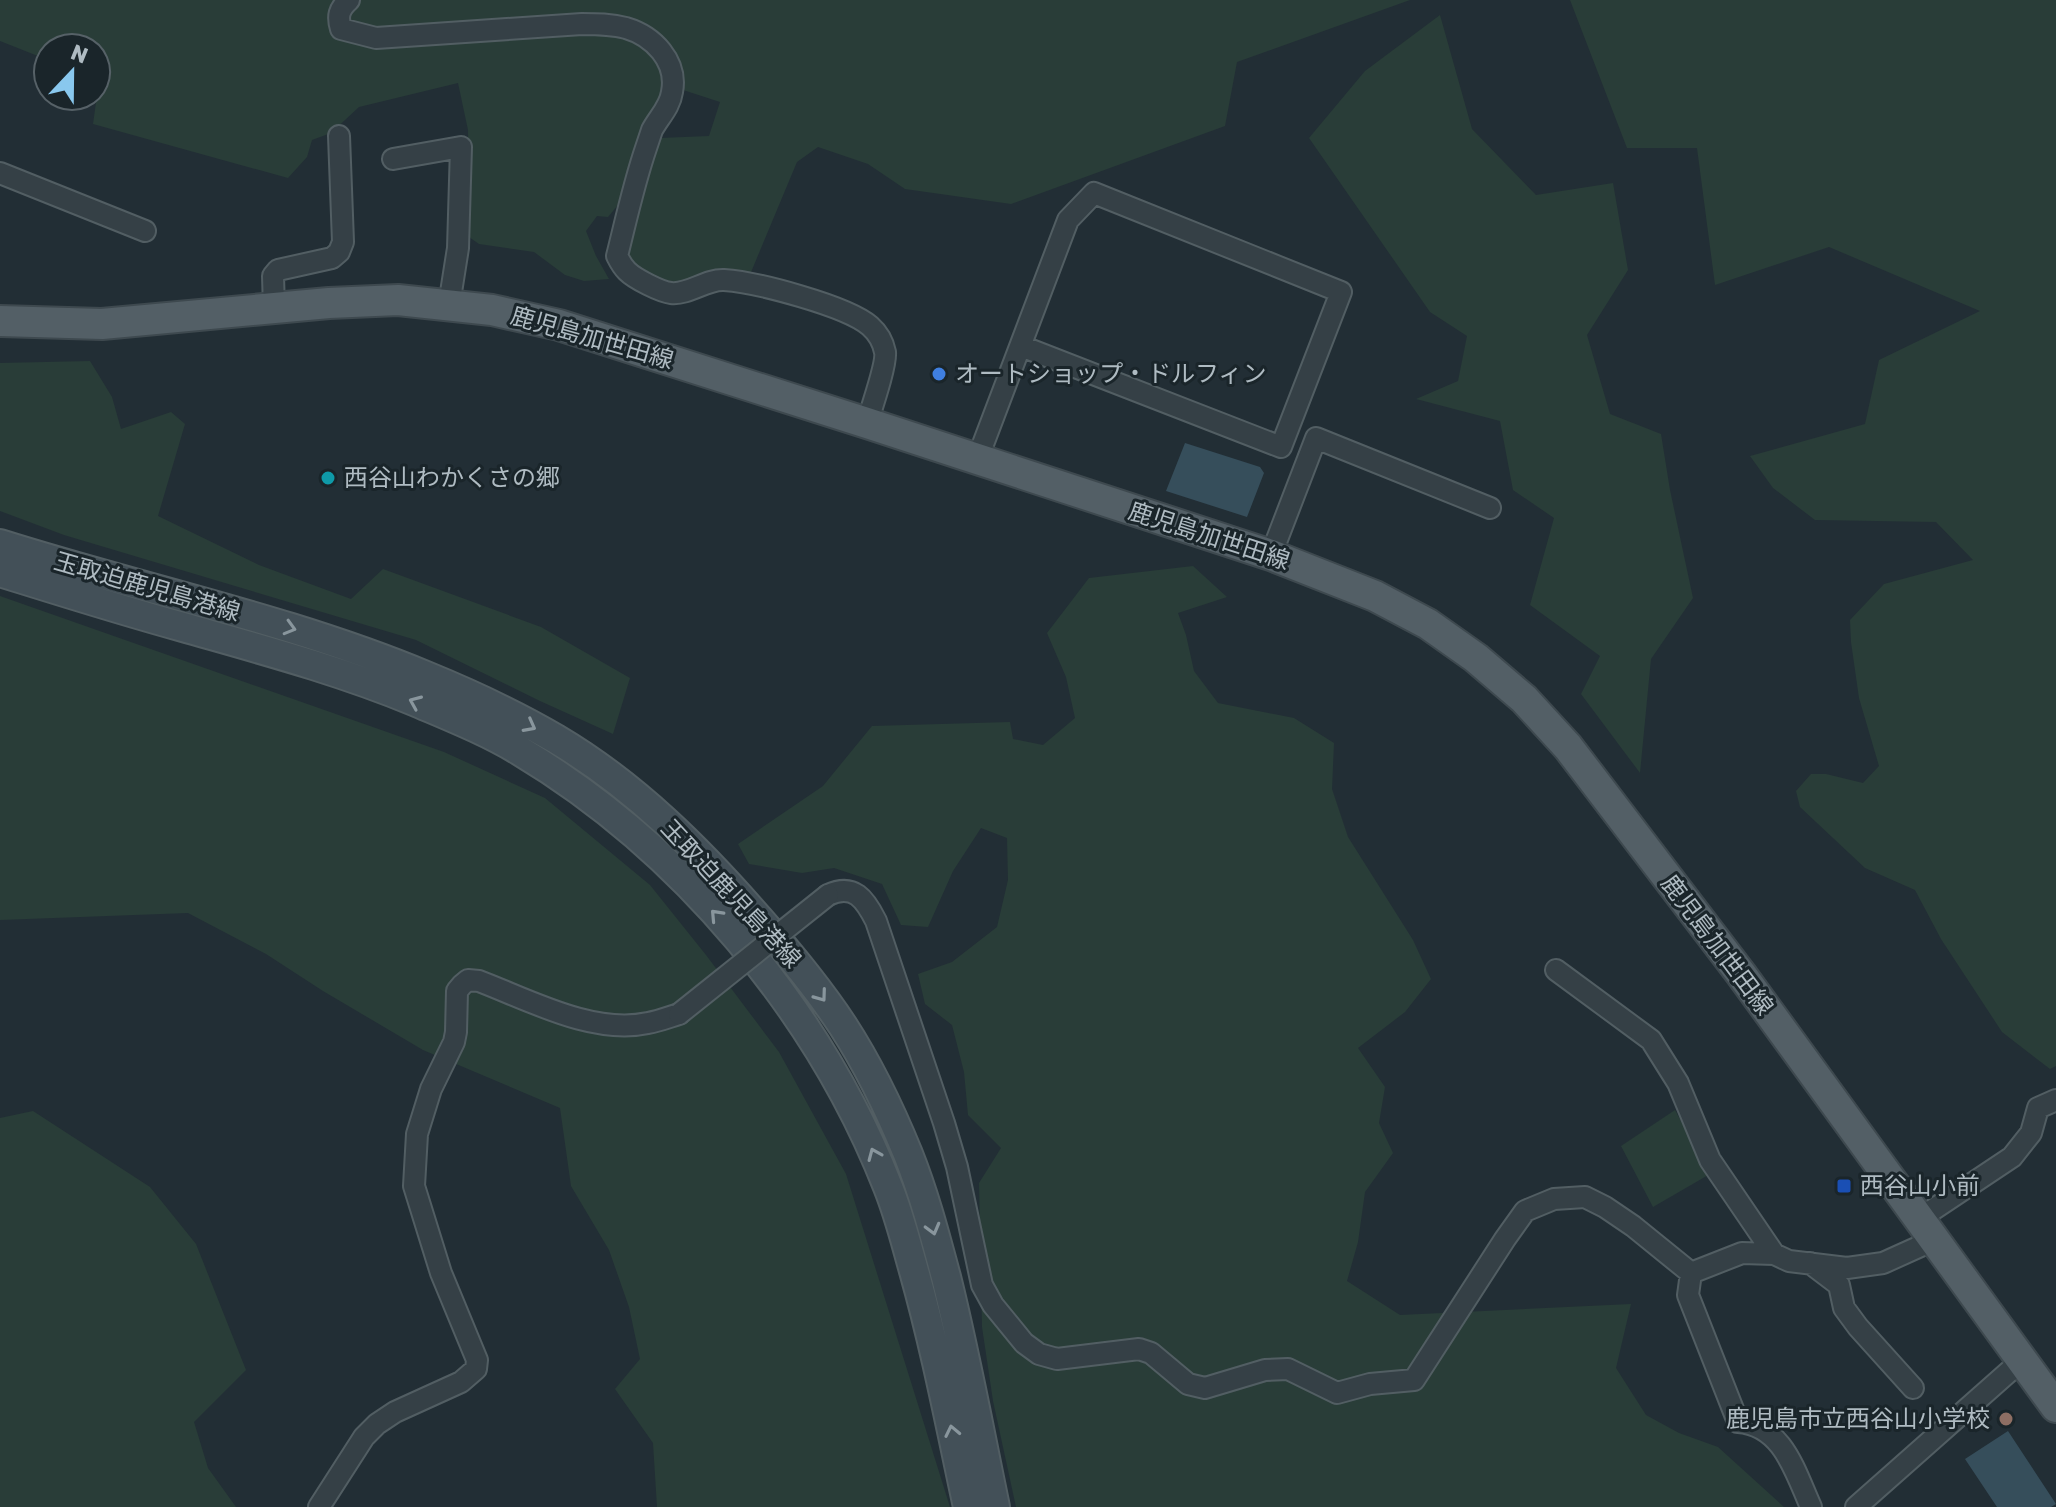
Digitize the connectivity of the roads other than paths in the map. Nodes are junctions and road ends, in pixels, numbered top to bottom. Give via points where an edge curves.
1 (349, 0) edge
2 (339, 136) dead end
3 (393, 159) dead end
4 (0, 173) edge
5 (145, 231) dead end
6 (449, 305) junction
7 (274, 308) junction
8 (0, 321) edge
9 (1021, 346) junction
10 (867, 423) junction
11 (977, 460) junction
12 (1490, 508) dead end
13 (0, 544) edge
14 (1271, 555) junction
15 (0, 572) edge
16 (1556, 970) dead end
17 (2056, 1100) edge
18 (1927, 1229) junction
19 (1774, 1254) junction
20 (1810, 1263) junction
21 (1691, 1273) junction
22 (2021, 1361) junction
23 (1913, 1388) dead end
24 (2056, 1407) edge
25 (319, 1507) edge
26 (968, 1507) edge
27 (995, 1507) edge
28 (1811, 1507) edge
29 (1856, 1507) edge

1 - 10 street via 340,9 341,29 376,38 582,24 629,29 652,41 671,67 673,90 644,152 617,256 631,275 667,293 722,280 811,299 870,325 886,355
2 - 7 street via 343,242 332,258 278,270 273,276
3 - 6 street via 461,147 458,248
4 - 5 street
6 - 7 main road, 鹿児島加世田線 via 398,300
6 - 10 main road, 鹿児島加世田線 via 559,325
7 - 8 main road, 鹿児島加世田線 via 102,324
9 - 9 street via 1068,220 1094,193 1341,292 1281,447
9 - 11 street
10 - 11 main road, 鹿児島加世田線
11 - 14 main road, 鹿児島加世田線
12 - 14 street via 1316,438
13 -> 27 main road, 玉取迫鹿児島港線 via 315,635 426,676 557,740 607,774 698,852 796,961 844,1027 881,1094 931,1220
14 - 18 main road, 鹿児島加世田線 via 1375,596 1428,624 1524,699 1568,747 1741,974
26 -> 15 main road, 玉取迫鹿児島港線 via 930,1328 889,1190 867,1137 835,1074 776,984 661,858 557,774 412,700 309,663
16 - 19 street via 1651,1040 1678,1083 1710,1160
17 - 18 street via 2038,1108 2031,1133 2012,1157
18 - 20 street via 1883,1263 1847,1268
18 - 22 main road, 鹿児島加世田線
19 - 20 street
19 - 21 street via 1742,1253
20 - 23 street via 1839,1285 1844,1308
21 - 25 street, bridge via 1605,1207 1585,1197 1554,1199 1525,1211 1414,1380 1337,1393 1288,1369 1265,1370 1205,1388 1188,1384 1139,1349 1057,1359 1039,1354 1024,1343 982,1285 957,1167 876,921 867,902 840,890 679,1014 647,1024 587,1022 479,981 462,985 457,991 454,1042 417,1134 414,1186 476,1369 461,1382 377,1424
21 - 28 street via 1688,1295 1738,1422 1770,1432
22 - 24 main road, 鹿児島加世田線
22 - 29 street

